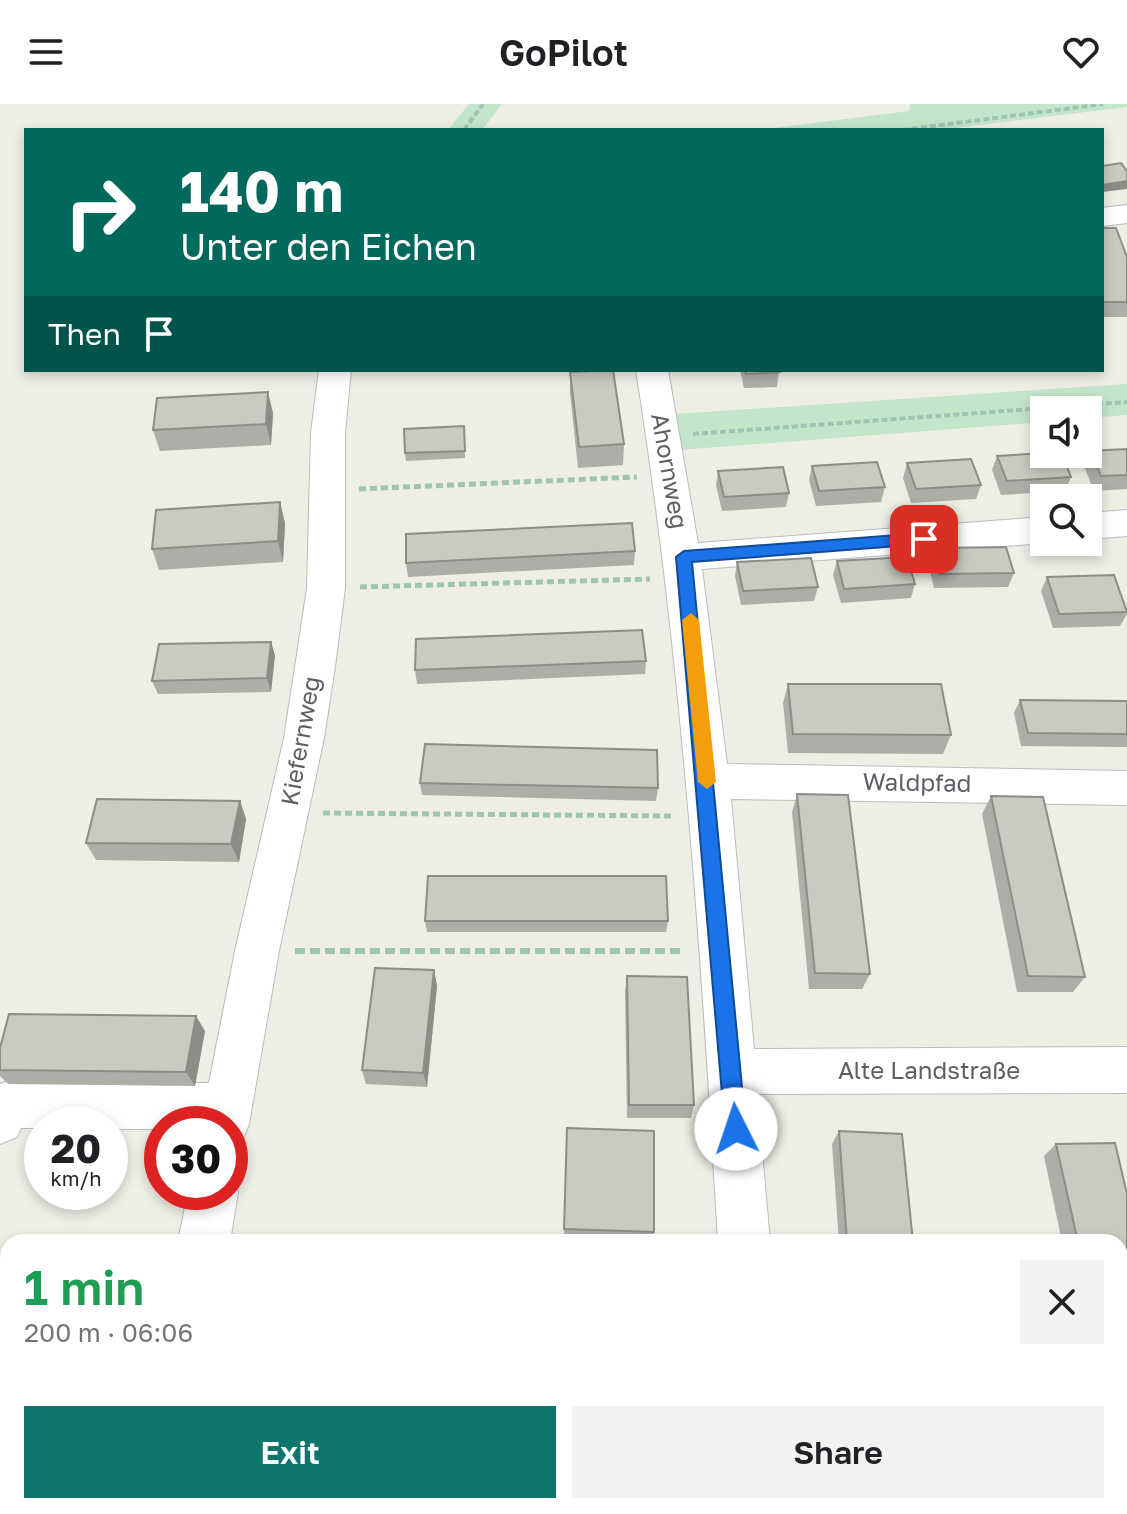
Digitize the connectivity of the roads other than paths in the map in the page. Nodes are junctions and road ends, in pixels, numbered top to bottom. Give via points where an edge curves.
1 (1127, 214) edge
2 (1104, 217) edge
3 (335, 372) edge
4 (652, 372) edge
5 (1127, 523) edge
6 (1102, 525) edge
7 (1030, 531) edge
8 (685, 567) junction
9 (1127, 788) edge
10 (708, 799) junction
11 (1127, 1070) edge
12 (732, 1072) junction
13 (229, 1106) edge
14 (144, 1111) edge
15 (0, 1120) edge
16 (210, 1210) edge
17 (205, 1234) edge
18 (743, 1234) edge

1 - 2 street
3 - 13 street, Kiefernweg via 326,490 326,588 304,738
4 - 8 street, Ahornweg
5 - 6 street
7 - 8 street
8 - 10 street, Ahornweg
9 - 10 street, Waldpfad
10 - 12 street, Ahornweg
11 - 12 street, Alte Landstraße
12 - 18 street, Ahornweg
14 - 15 street, Kiefernweg via 5,1105
16 - 17 street

